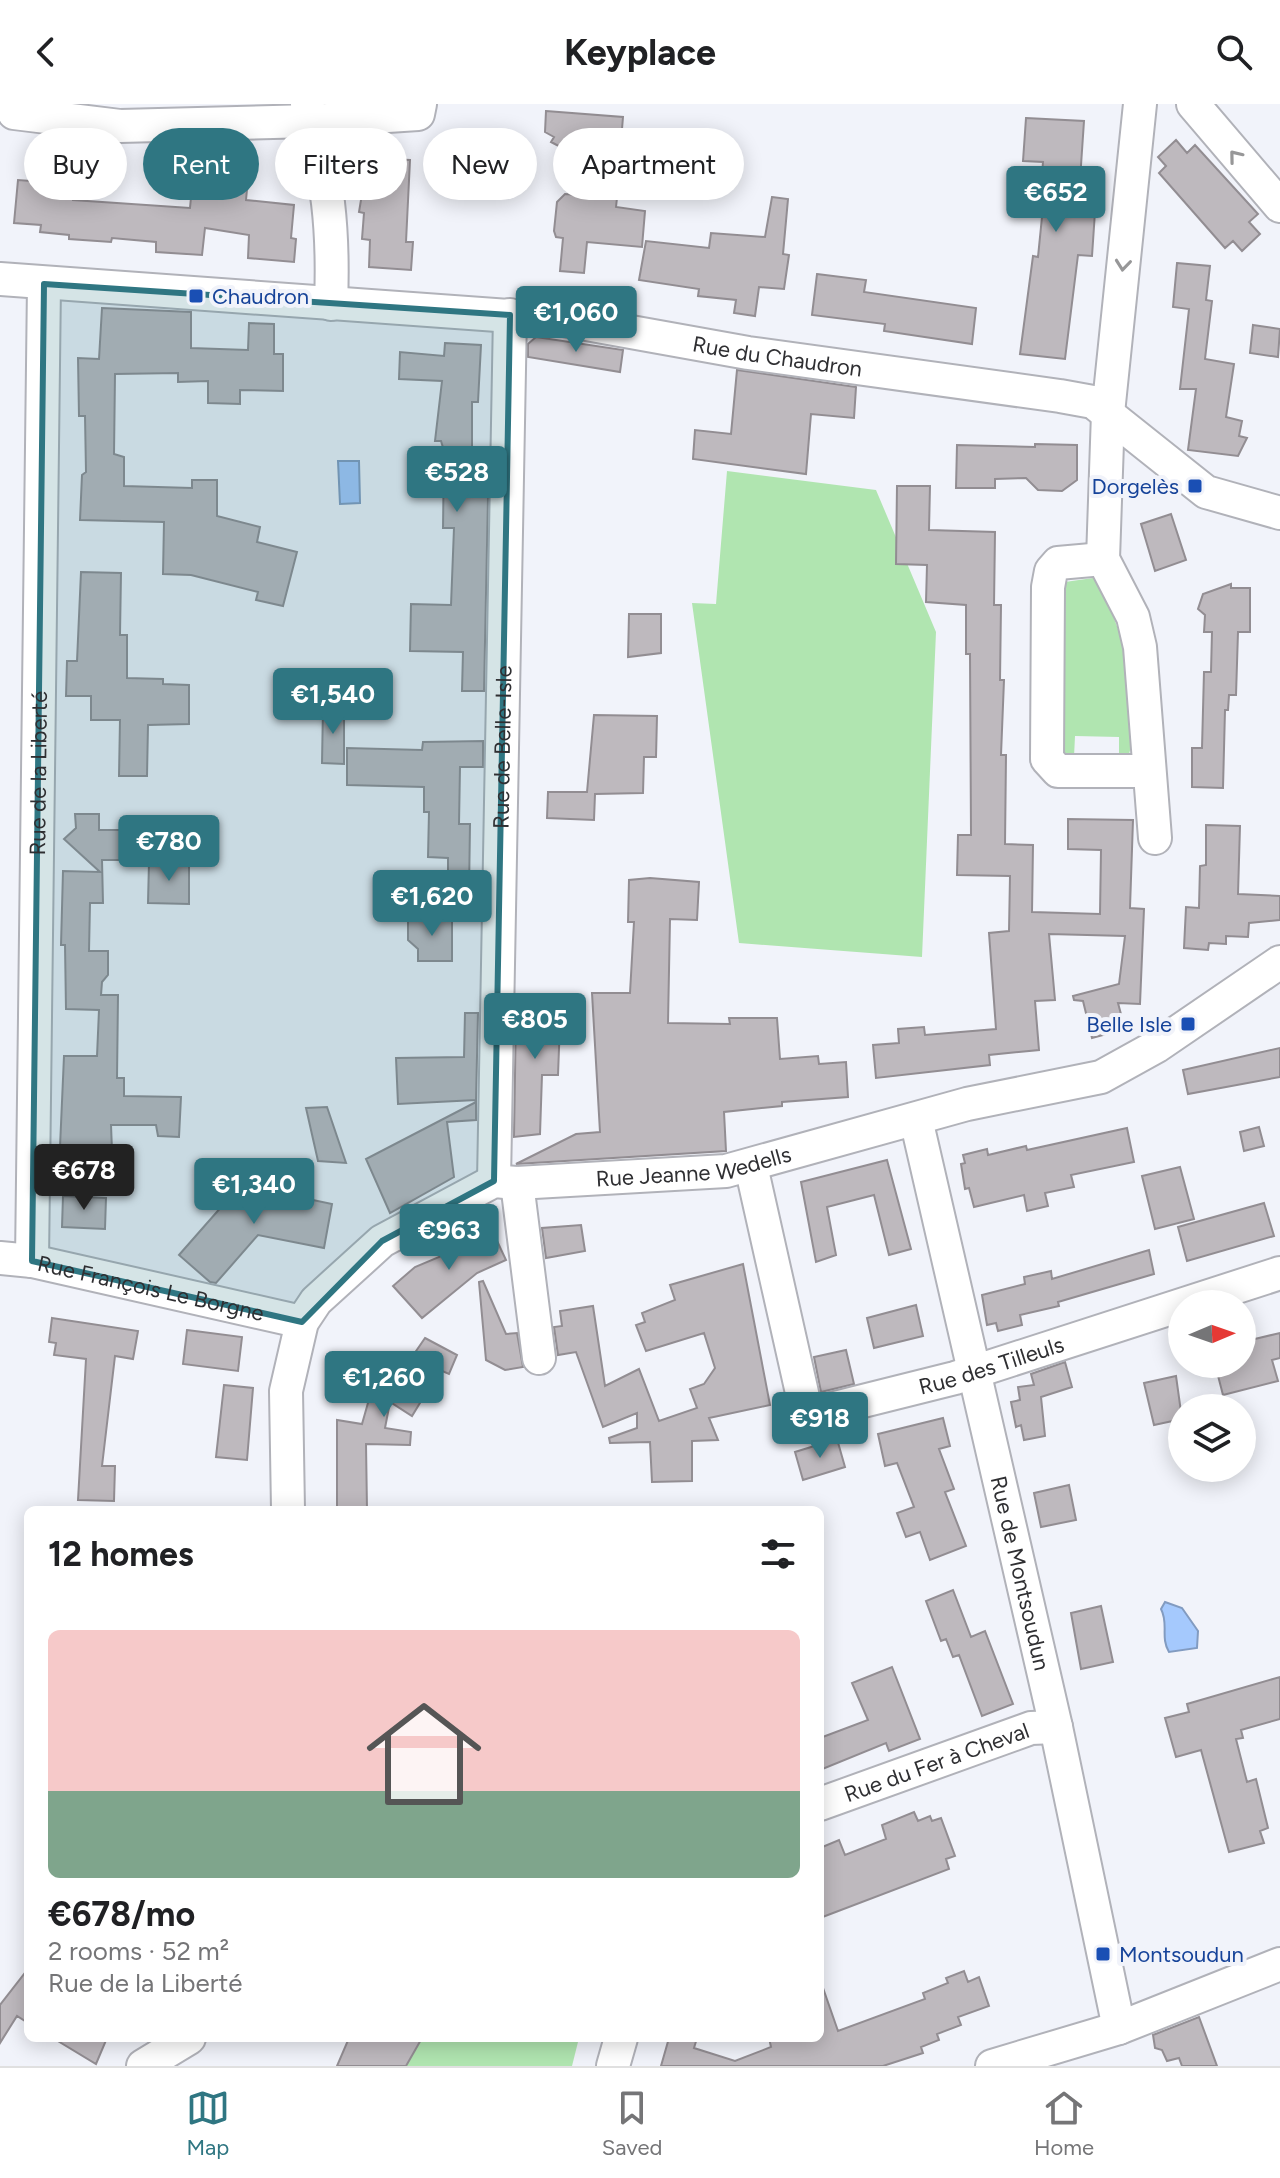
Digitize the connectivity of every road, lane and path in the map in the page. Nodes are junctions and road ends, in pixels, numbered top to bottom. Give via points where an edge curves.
1 (15, 104) edge
2 (420, 104) edge
3 (1140, 104) edge
4 (1193, 104) edge
5 (216, 113) edge
6 (309, 113) edge
7 (1280, 206) edge
8 (0, 279) edge
9 (44, 284) junction
10 (331, 304) junction
11 (510, 315) junction
12 (1108, 413) junction
13 (1280, 513) edge
14 (1103, 559) junction
15 (1148, 771) junction
16 (1155, 838) dead end
17 (1280, 962) edge
18 (916, 1119) junction
19 (751, 1166) junction
20 (505, 1182) junction
21 (0, 1258) edge
22 (32, 1261) junction
23 (1280, 1273) edge
24 (302, 1322) junction
25 (539, 1358) dead end
26 (975, 1371) junction
27 (288, 1506) edge
28 (1056, 1727) junction
29 (824, 1803) edge
30 (1280, 1964) edge
31 (1119, 2028) junction
32 (182, 2042) edge
33 (620, 2042) edge
34 (143, 2066) edge
35 (613, 2066) edge
36 (992, 2066) edge

1 - 5 street via 14,113 120,126
2 - 6 street via 418,114
3 -> 12 street
7 -> 4 street
5 - 6 street
6 - 10 street via 323,159 334,241
8 - 9 street, Rue du Chaudron
9 - 10 street, Rue du Chaudron
9 - 22 street, Rue de la Liberté
10 - 11 street, Rue du Chaudron
11 - 12 street, Rue du Chaudron via 1060,396 1093,402
11 - 20 street, Rue de Belle-Isle
12 - 13 street, Rue du Chaudron via 1206,492
12 - 14 street
14 - 15 street via 1133,617 1140,647
14 - 15 street via 1058,563 1051,571 1047,759 1058,771
15 - 16 street
17 - 18 street, Rue Jeanne Wedells via 1157,1046 1101,1077
18 - 19 street, Rue Jeanne Wedells
18 - 26 street, Rue de Montsoudun
19 - 20 street, Rue Jeanne Wedells via 718,1173
19 - 26 street, Rue des Tilleuls via 807,1415
20 - 24 street, Rue Jeanne Wedells via 382,1241 316,1301
20 - 25 street, Rue de Belle-Isle
21 - 22 street, Rue François Le Borgne
22 - 24 street, Rue François Le Borgne
23 - 26 street, Rue des Tilleuls
24 - 27 street, Rue Jeanne Wedells via 286,1391
26 - 28 street, Rue de Montsoudun
28 - 29 street, Rue du Fer à Cheval via 1031,1728
28 - 31 street, Rue de Montsoudun
30 - 31 street
31 - 36 street
32 - 34 street
33 - 35 street

